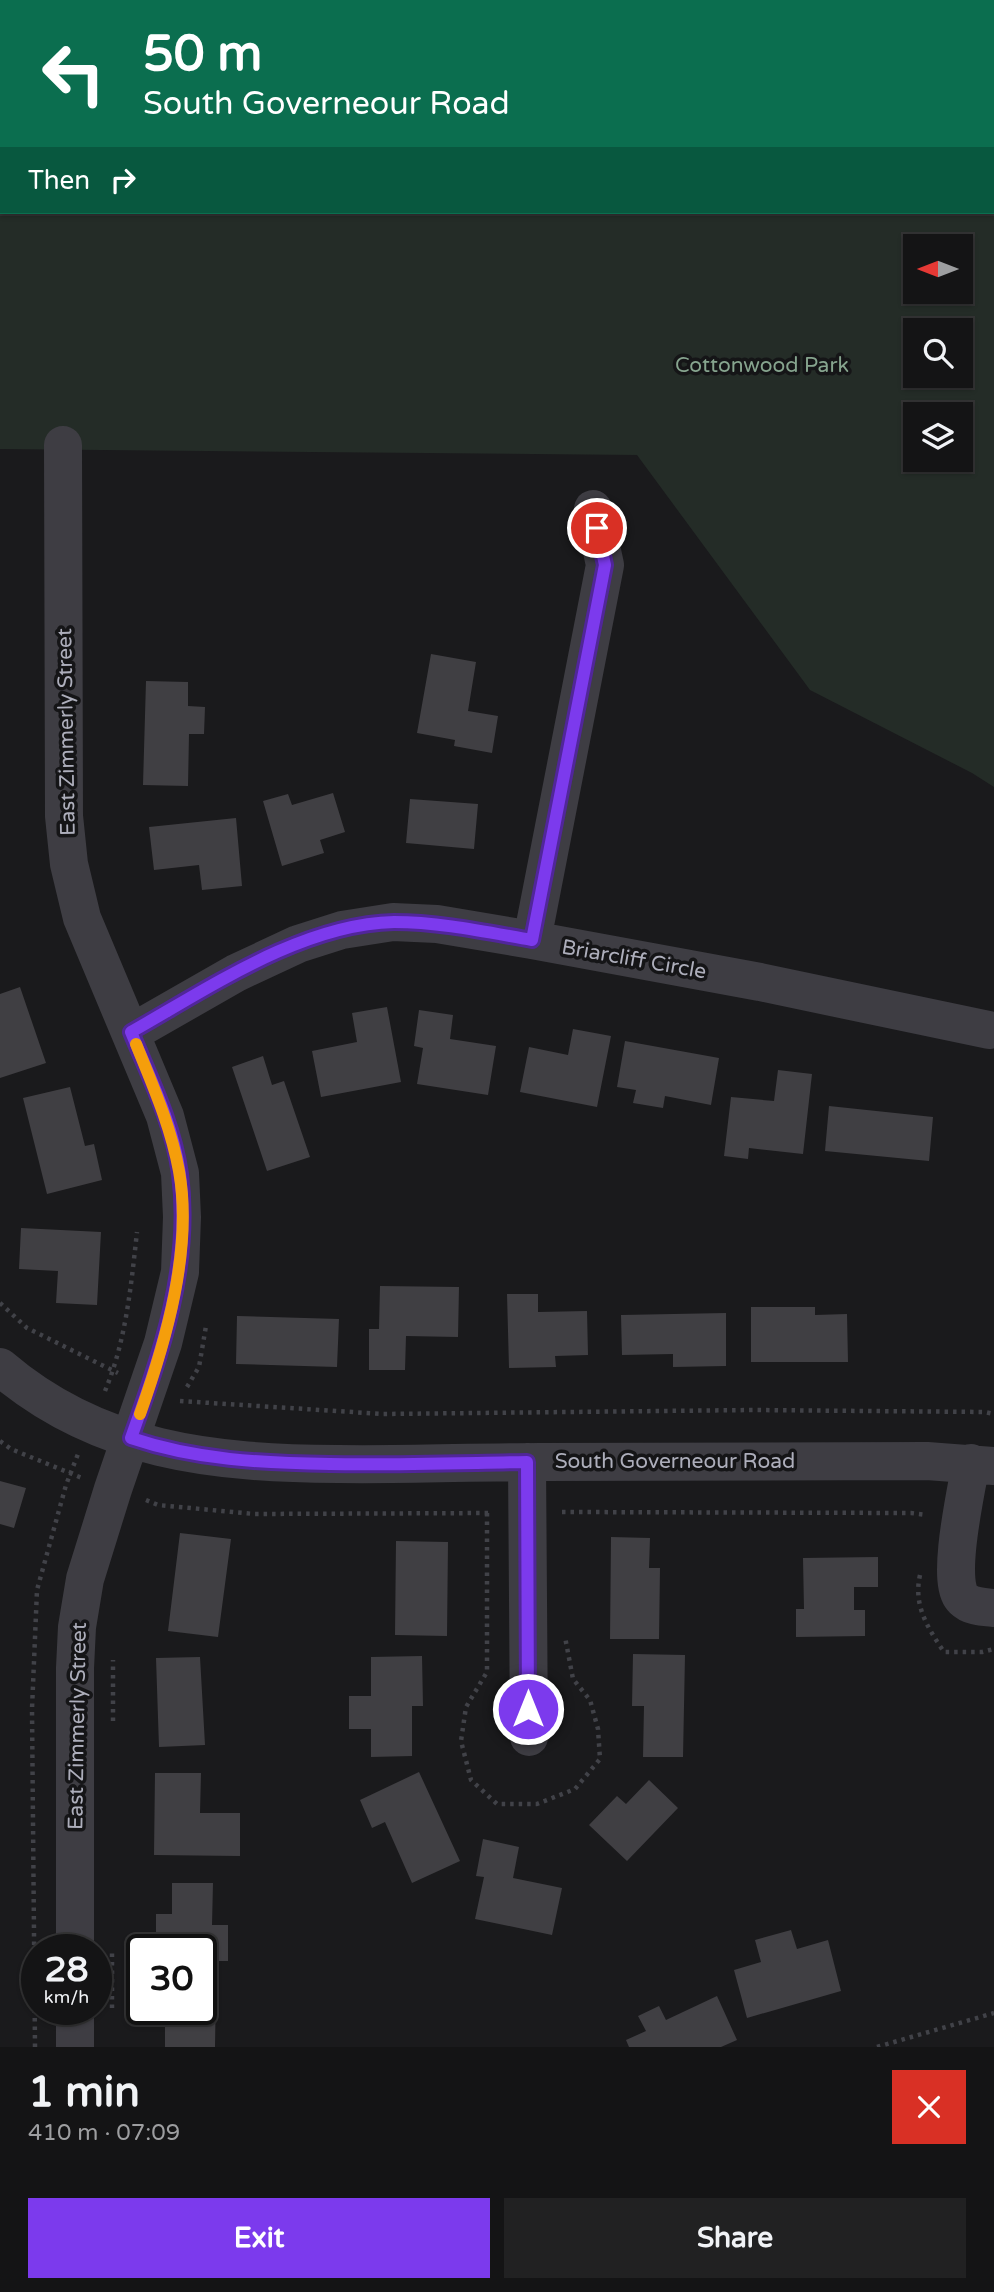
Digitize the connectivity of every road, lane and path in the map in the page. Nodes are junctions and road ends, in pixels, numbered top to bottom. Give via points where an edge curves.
1 (63, 445) dead end
2 (593, 509) dead end
3 (532, 940) junction
4 (989, 1030) dead end
5 (131, 1032) junction
6 (0, 1303) edge
7 (208, 1313) dead end
8 (0, 1367) edge
9 (164, 1394) junction
10 (994, 1414) edge
11 (147, 1444) junction
12 (527, 1462) junction
13 (982, 1465) edge
14 (142, 1513) dead end
15 (994, 1608) edge
16 (113, 1657) dead end
17 (113, 1726) dead end
18 (529, 1737) dead end
19 (75, 1934) edge
20 (994, 2013) edge
21 (75, 2025) edge
22 (75, 2047) edge
23 (877, 2047) edge

1 - 5 street, East Zimmerly Street via 64,816 69,864 82,918
2 - 3 street via 605,565
3 - 4 street, Briarcliff Circle
3 - 5 street, Briarcliff Circle via 437,924 393,922 342,930 298,944 236,973
5 - 9 street, East Zimmerly Street via 165,1116 180,1173 180,1272 163,1343
6 - 9 path via 27,1328
7 - 9 path via 199,1367
8 - 11 street, South Governeour Road via 60,1409
9 - 10 path via 383,1414 739,1410
9 - 11 street, East Zimmerly Street
9 - 11 path
11 - 12 street, South Governeour Road via 204,1457 269,1463
11 - 14 path
11 - 19 street, East Zimmerly Street via 85,1579 77,1628
12 - 13 street, South Governeour Road via 927,1461
12 - 18 street
13 - 15 street via 955,1564 956,1586 962,1599 976,1607
16 - 17 path
20 - 23 path
21 - 22 street

